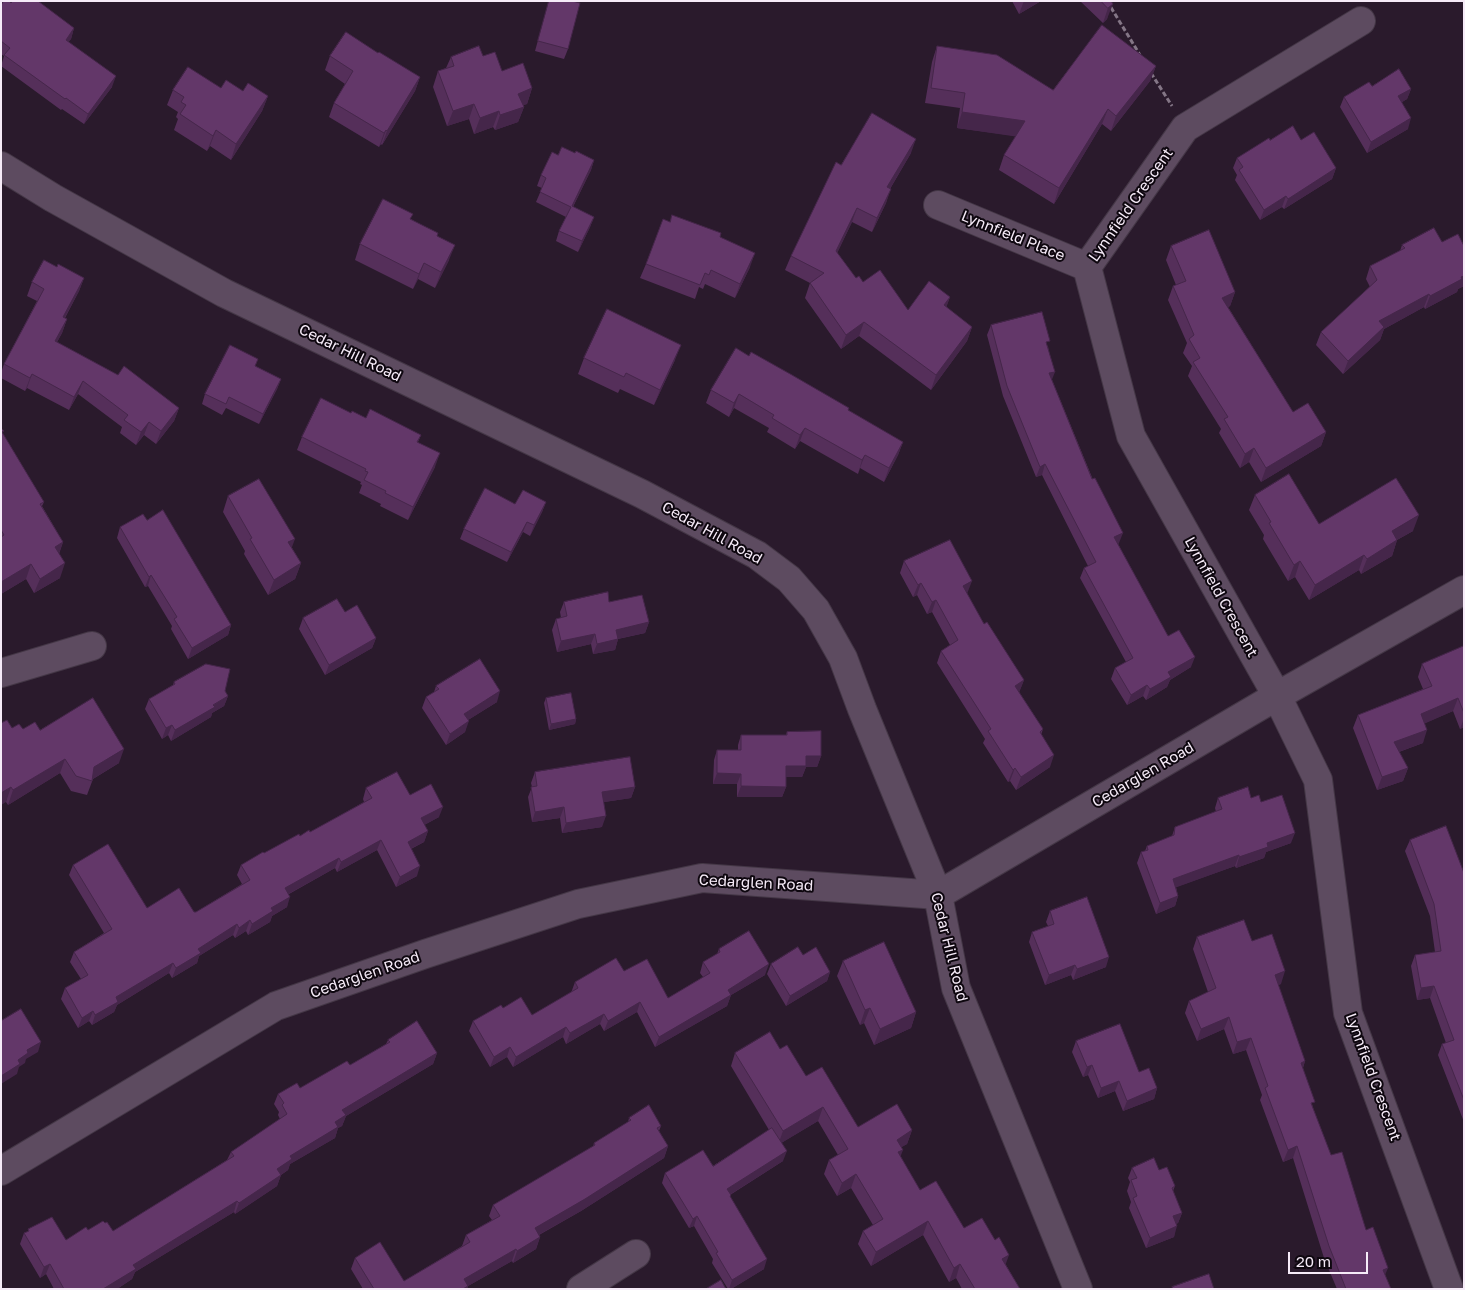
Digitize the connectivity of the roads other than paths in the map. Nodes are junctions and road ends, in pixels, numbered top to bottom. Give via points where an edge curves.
1 (1361, 21) dead end
2 (1, 166) edge
3 (938, 205) dead end
4 (1088, 267) junction
5 (1464, 590) edge
6 (92, 646) dead end
7 (1, 673) edge
8 (1277, 696) junction
9 (938, 895) junction
10 (1, 1171) edge
11 (636, 1254) dead end
12 (581, 1289) edge
13 (1078, 1289) edge
14 (1449, 1289) edge

1 - 4 street, Lynnfield Crescent via 1185,128
2 - 9 street, Cedar Hill Road via 224,293 642,494 757,555 789,579 816,610 843,658
3 - 4 street, Lynnfield Place
4 - 8 street, Lynnfield Crescent via 1130,436
5 - 8 street, Cedarglen Road
6 - 7 street
8 - 9 street, Cedarglen Road
8 - 14 street, Lynnfield Crescent via 1318,780 1348,1013
9 - 10 street, Cedarglen Road via 702,878 578,904 276,1006
9 - 13 street, Cedar Hill Road via 956,988
11 - 12 street

